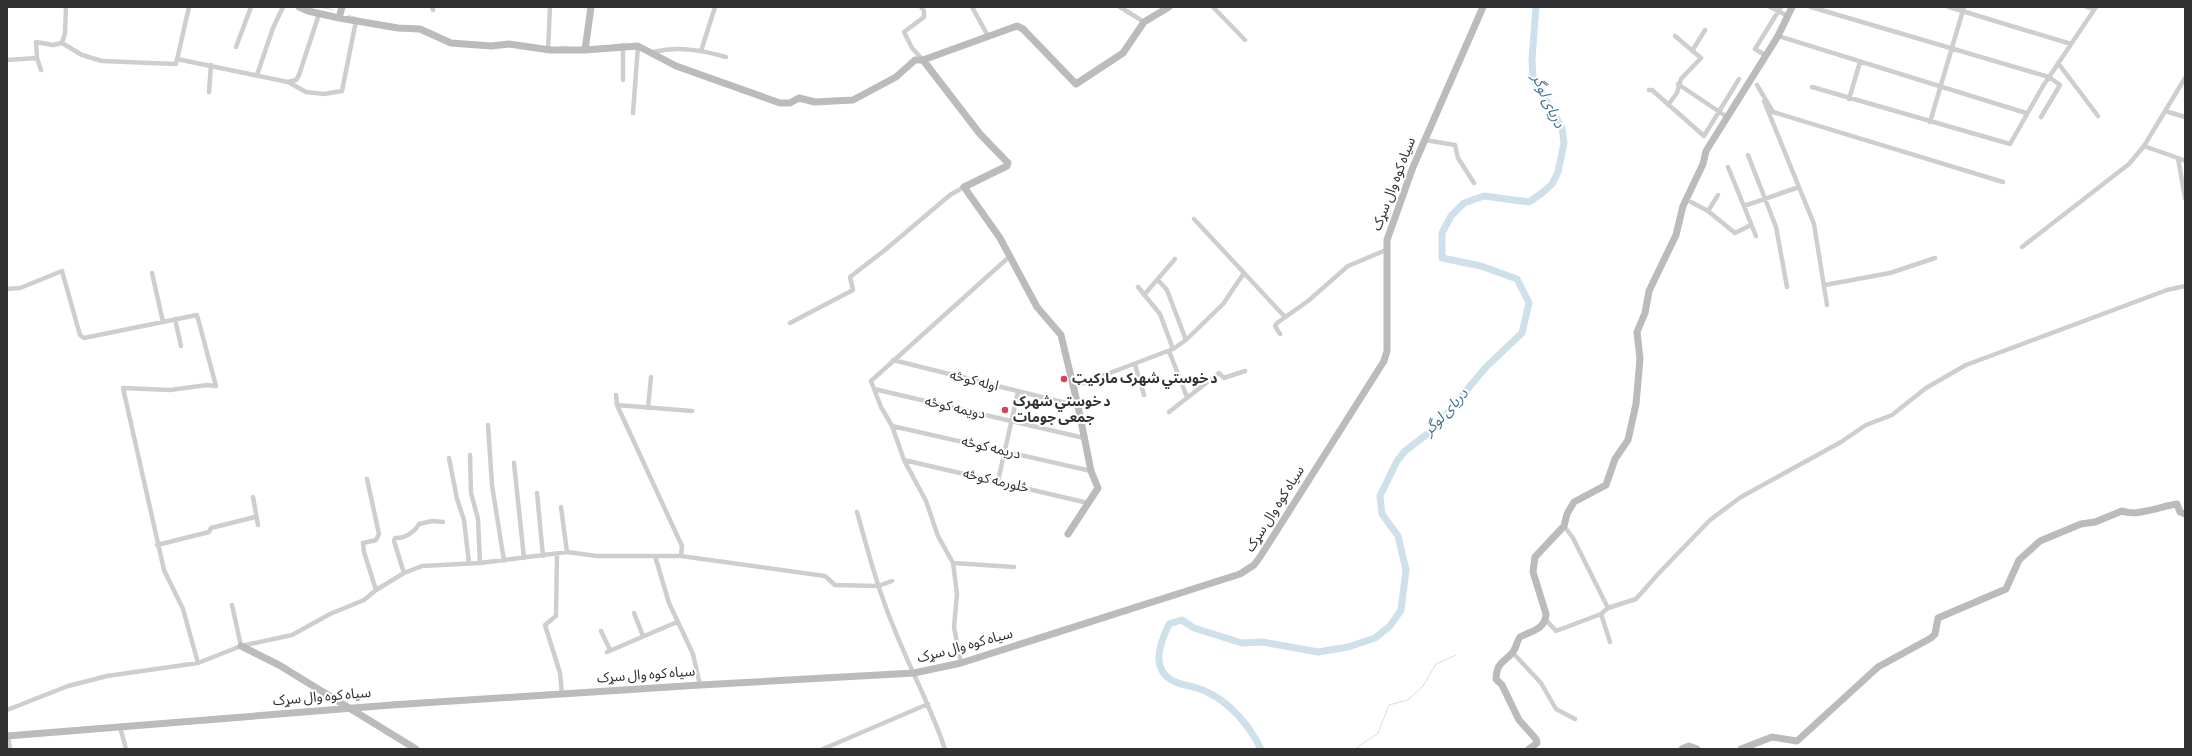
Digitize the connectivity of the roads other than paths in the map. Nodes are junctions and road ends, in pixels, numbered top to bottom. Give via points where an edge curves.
1 (66, 7) edge
2 (189, 7) edge
3 (251, 7) edge
4 (283, 7) edge
5 (299, 7) edge
6 (342, 7) edge
7 (550, 7) edge
8 (591, 7) edge
9 (715, 7) edge
10 (922, 7) edge
11 (972, 7) edge
12 (1120, 7) edge
13 (1169, 7) edge
14 (1213, 7) edge
15 (1483, 7) edge
16 (1770, 7) edge
17 (1792, 7) edge
18 (1811, 7) edge
19 (1950, 7) edge
20 (2087, 7) edge
21 (2095, 8) edge
22 (1780, 9) edge
23 (1829, 9) edge
24 (1963, 9) edge
25 (320, 14) junction
26 (1788, 16) junction
27 (339, 18) junction
28 (356, 21) junction
29 (1144, 22) junction
30 (1705, 30) dead end
31 (988, 36) junction
32 (1675, 36) dead end
33 (1778, 36) junction
34 (1245, 40) dead end
35 (62, 42) junction
36 (2071, 44) junction
37 (623, 46) junction
38 (638, 46) junction
39 (236, 48) dead end
40 (585, 48) junction
41 (1952, 48) junction
42 (548, 50) junction
43 (701, 50) junction
44 (1692, 51) junction
45 (653, 52) junction
46 (1765, 55) junction
47 (726, 57) dead end
48 (37, 58) junction
49 (177, 59) junction
50 (7, 60) edge
51 (923, 60) junction
52 (1860, 62) junction
53 (2058, 63) junction
54 (211, 65) junction
55 (41, 70) dead end
56 (257, 75) junction
57 (1752, 77) junction
58 (2049, 77) junction
59 (2185, 78) edge
60 (1739, 79) dead end
61 (622, 80) dead end
62 (288, 82) junction
63 (1678, 84) junction
64 (1757, 85) junction
65 (1812, 87) dead end
66 (1941, 87) junction
67 (1649, 90) dead end
68 (209, 92) dead end
69 (1849, 99) junction
70 (1668, 104) junction
71 (2165, 111) junction
72 (1719, 112) junction
73 (633, 113) dead end
74 (2026, 113) junction
75 (2041, 116) dead end
76 (2098, 116) dead end
77 (1727, 117) junction
78 (2185, 117) edge
79 (1930, 122) junction
80 (1425, 140) junction
81 (2144, 146) junction
82 (1748, 155) dead end
83 (2178, 158) junction
84 (2185, 161) edge
85 (1728, 168) dead end
86 (2003, 182) dead end
87 (1474, 184) dead end
88 (964, 187) junction
89 (1799, 187) junction
90 (1718, 195) dead end
91 (1765, 198) junction
92 (2185, 198) edge
93 (1691, 202) dead end
94 (1744, 206) junction
95 (1708, 211) junction
96 (1194, 219) dead end
97 (1751, 225) junction
98 (1756, 236) dead end
99 (2022, 247) dead end
100 (1386, 250) junction
101 (1009, 257) junction
102 (1935, 258) dead end
103 (1174, 259) dead end
104 (152, 273) dead end
105 (1244, 273) junction
106 (1158, 280) junction
107 (1825, 285) junction
108 (2185, 286) edge
109 (1786, 287) dead end
110 (1138, 288) dead end
111 (7, 289) edge
112 (1144, 294) junction
113 (1827, 305) dead end
114 (1285, 317) junction
115 (175, 319) junction
116 (163, 322) junction
117 (790, 323) dead end
118 (1280, 334) dead end
119 (1186, 340) junction
120 (181, 346) dead end
121 (1171, 350) junction
122 (893, 360) junction
123 (1135, 365) junction
124 (1245, 371) dead end
125 (652, 377) dead end
126 (1073, 387) junction
127 (874, 389) junction
128 (1018, 392) junction
129 (616, 395) dead end
130 (1144, 395) dead end
131 (1187, 397) junction
132 (617, 405) junction
133 (1078, 406) junction
134 (648, 408) junction
135 (692, 411) dead end
136 (1169, 412) dead end
137 (1011, 421) junction
138 (488, 425) dead end
139 (892, 426) junction
140 (1084, 438) junction
141 (1004, 451) junction
142 (470, 455) dead end
143 (449, 458) dead end
144 (904, 460) junction
145 (514, 463) dead end
146 (1091, 471) junction
147 (367, 479) dead end
148 (998, 481) junction
149 (537, 493) dead end
150 (253, 497) dead end
151 (1088, 503) junction
152 (561, 507) dead end
153 (857, 512) dead end
154 (2185, 514) edge
155 (255, 517) junction
156 (443, 522) dead end
157 (258, 525) dead end
158 (1564, 526) junction
159 (1068, 534) dead end
160 (157, 545) junction
161 (567, 552) junction
162 (557, 555) junction
163 (543, 556) junction
164 (655, 556) junction
165 (681, 556) junction
166 (524, 558) junction
167 (504, 560) junction
168 (469, 563) junction
169 (480, 563) junction
170 (953, 563) junction
171 (1014, 567) dead end
172 (404, 573) junction
173 (892, 581) dead end
174 (878, 586) junction
175 (376, 590) junction
176 (232, 605) dead end
177 (1608, 608) junction
178 (634, 613) dead end
179 (1601, 614) junction
180 (1546, 620) junction
181 (677, 622) junction
182 (601, 631) dead end
183 (643, 636) junction
184 (1610, 642) dead end
185 (241, 646) junction
186 (1513, 653) junction
187 (198, 663) junction
188 (961, 663) junction
189 (914, 673) junction
190 (700, 685) junction
191 (562, 694) junction
192 (928, 704) junction
193 (350, 708) junction
194 (7, 710) edge
195 (1575, 719) dead end
196 (120, 727) junction
197 (7, 736) edge
198 (10, 749) edge
199 (126, 749) edge
200 (416, 749) edge
201 (823, 749) edge
202 (945, 749) edge
203 (1529, 749) edge
204 (1682, 749) edge
205 (1696, 749) edge
206 (1744, 749) edge

1 - 35 street
2 - 49 street
3 - 39 street
4 - 56 street
5 - 25 street
6 - 27 street
7 - 42 street
8 - 40 street
9 - 43 street
10 - 51 street via 924,17 904,32 912,48
11 - 31 street
12 - 29 street
13 - 29 street
14 - 34 street
15 - 80 street, سیاه کوه وال سړک
16 - 22 street
17 - 26 street
18 - 23 street
19 - 24 street
20 - 21 street
21 - 36 street
22 - 26 street
22 - 46 street via 1755,49
23 - 41 street
24 - 36 street
24 - 41 street
25 - 27 street
25 - 62 street via 299,75 296,80
26 - 33 street
27 - 28 street
28 - 42 street via 420,29 451,43 491,46 509,44
28 - 62 street via 341,92 306,92
29 - 31 street via 1123,53 1076,84 1023,29 1017,26
30 - 44 street
31 - 51 street
32 - 44 street
33 - 46 street
33 - 52 street
35 - 48 street via 53,45 36,42
35 - 49 street via 82,55 102,61 173,65
36 - 53 street
37 - 38 street
37 - 40 street
37 - 61 street
38 - 45 street
38 - 73 street
40 - 42 street
41 - 58 street
41 - 66 street
43 - 45 street
43 - 47 street
44 - 63 street via 1701,58
45 - 51 street via 676,66 780,103 790,103 799,98 815,102 853,100 896,77 914,60
46 - 57 street
48 - 50 street
48 - 55 street
49 - 54 street
51 - 88 street via 980,134 1008,163 1007,166
52 - 66 street
52 - 69 street
53 - 58 street
53 - 76 street
54 - 56 street
54 - 68 street
56 - 62 street
57 - 64 street
57 - 77 street
58 - 74 street
58 - 75 street via 2060,85
59 - 71 street
60 - 72 street
63 - 70 street via 1677,93
63 - 72 street
64 - 86 street via 1773,112
64 - 89 street
65 - 69 street
66 - 74 street
66 - 79 street
67 - 70 street
69 - 79 street
70 - 72 street via 1704,136
71 - 78 street
71 - 81 street
72 - 77 street
74 - 79 street via 2010,144
77 - 158 street via 1706,151 1703,164 1683,206 1676,235 1649,291 1645,313 1637,332 1640,359 1636,404 1628,440 1615,459 1606,485 1574,502
80 - 87 street via 1455,145 1460,162
80 - 100 street, سیاه کوه وال سړک via 1390,228
81 - 83 street
81 - 99 street via 2118,175
82 - 91 street
83 - 84 street
83 - 92 street
85 - 94 street
88 - 101 street via 1000,238
88 - 117 street via 950,195 850,277 853,290
89 - 91 street
89 - 107 street via 1814,224
90 - 95 street
91 - 94 street
91 - 109 street via 1776,227
93 - 95 street
94 - 97 street
95 - 97 street via 1735,233
96 - 105 street
97 - 98 street
100 - 114 street via 1348,266 1308,301
100 - 188 street, سیاه کوه وال سړک via 1387,351 1384,361 1254,565 1240,574
101 - 122 street
101 - 126 street via 1037,307 1061,335
102 - 107 street via 1890,272
103 - 106 street
104 - 116 street
105 - 114 street
105 - 119 street via 1223,304
106 - 112 street
106 - 119 street via 1167,290
107 - 113 street
108 - 177 street via 2168,290 1966,365 1926,388 1892,415 1866,425 1841,442 1741,497 1710,520 1658,572 1636,599
110 - 112 street
111 - 116 street via 20,288 62,271 80,335 84,338
112 - 121 street via 1160,314
114 - 118 street via 1275,326
115 - 116 street
115 - 120 street
115 - 160 street via 197,315 216,386 170,390 123,388
119 - 121 street
121 - 123 street
121 - 131 street
122 - 127 street via 871,380
122 - 128 street, اوله کوڅه
123 - 126 street
123 - 130 street
124 - 131 street via 1224,378 1219,373
125 - 134 street
126 - 133 street
127 - 137 street, دویمه کوڅه
127 - 139 street
128 - 133 street, اوله کوڅه
128 - 137 street
129 - 132 street
131 - 136 street
132 - 134 street
132 - 165 street via 682,546
133 - 140 street
134 - 135 street
137 - 140 street, دویمه کوڅه
137 - 141 street
138 - 167 street via 492,485
139 - 141 street, دریمه کوڅه
139 - 144 street
140 - 146 street
141 - 146 street, دریمه کوڅه
141 - 148 street
142 - 169 street via 471,493 478,519
143 - 168 street via 464,520
144 - 148 street, څلورمه کوڅه
144 - 170 street via 926,501 938,536
145 - 166 street
146 - 151 street via 1098,488
147 - 175 street via 379,534 376,540 363,543
148 - 151 street, څلورمه کوڅه
149 - 163 street
150 - 155 street
151 - 159 street
152 - 161 street
153 - 174 street
154 - 206 street via 2180,512 2177,504 2147,512 2122,511 2040,541 2019,560 2006,589 1938,618 1935,634 1931,638 1878,667 1797,741 1772,737 1755,742
155 - 157 street
155 - 160 street
156 - 172 street via 419,524 416,530 400,539 395,538
158 - 177 street via 1573,538
158 - 180 street via 1533,560 1533,572
160 - 187 street via 164,570 191,633
161 - 162 street
161 - 164 street via 597,556
162 - 163 street
162 - 191 street via 556,616 545,625 560,673
163 - 166 street
164 - 165 street
164 - 181 street
165 - 174 street via 825,576 835,585
166 - 167 street
167 - 169 street
168 - 169 street
168 - 172 street via 422,566
170 - 171 street
170 - 188 street via 957,594 954,627
172 - 175 street
173 - 174 street
174 - 189 street
175 - 185 street via 364,600 292,634
176 - 185 street
177 - 179 street
178 - 183 street
179 - 180 street via 1556,631
179 - 184 street
180 - 186 street via 1543,626 1520,637
181 - 183 street
181 - 190 street via 693,654
182 - 183 street via 608,651
185 - 187 street
185 - 193 street via 279,665
186 - 195 street via 1542,683 1556,709
186 - 203 street via 1498,666 1496,680 1502,685 1519,720 1536,739 1537,743
187 - 194 street via 107,676 68,686
188 - 189 street, سیاه کوه وال سړک
189 - 190 street, سیاه کوه وال سړک
189 - 192 street
190 - 191 street, سیاه کوه وال سړک
191 - 193 street, سیاه کوه وال سړک
192 - 201 street
192 - 202 street
193 - 196 street, سیاه کوه وال سړک
193 - 200 street
196 - 197 street, سیاه کوه وال سړک
196 - 199 street
197 - 198 street
204 - 205 street via 1689,746

